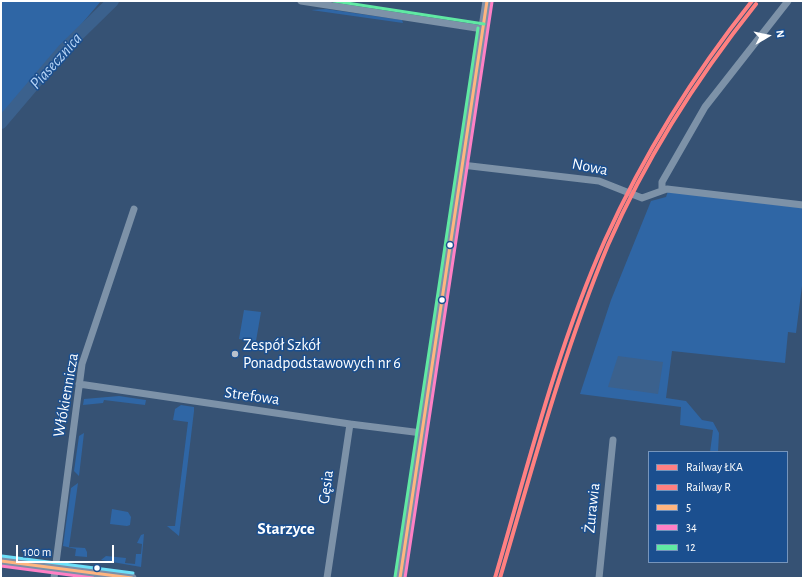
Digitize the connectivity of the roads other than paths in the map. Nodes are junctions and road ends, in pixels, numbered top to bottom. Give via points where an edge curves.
1 (301, 1) edge
2 (487, 1) edge
3 (788, 1) edge
4 (482, 29) junction
5 (462, 165) junction
6 (662, 190) junction
7 (803, 206) edge
8 (134, 209) dead end
9 (79, 384) junction
10 (350, 424) junction
11 (422, 433) junction
12 (613, 440) dead end
13 (1, 561) edge
14 (55, 568) junction
15 (54, 578) edge
16 (132, 578) edge
17 (327, 578) edge
18 (400, 578) edge
19 (599, 578) edge

1 - 4 street
2 - 4 main road
3 - 6 street via 705,107 662,182
4 - 5 main road
5 - 6 street, Nowa via 600,181 642,198
5 - 11 main road
6 - 7 street, Nowa
8 - 9 street, Włókiennicza via 82,364
9 - 10 street, Strefowa
9 - 14 street, Włókiennicza
10 - 11 street, Strefowa
10 - 17 street, Gęsia
11 - 18 main road
12 - 19 street, Żurawia
13 - 14 main road
14 - 15 street, Włókiennicza
14 - 16 main road

